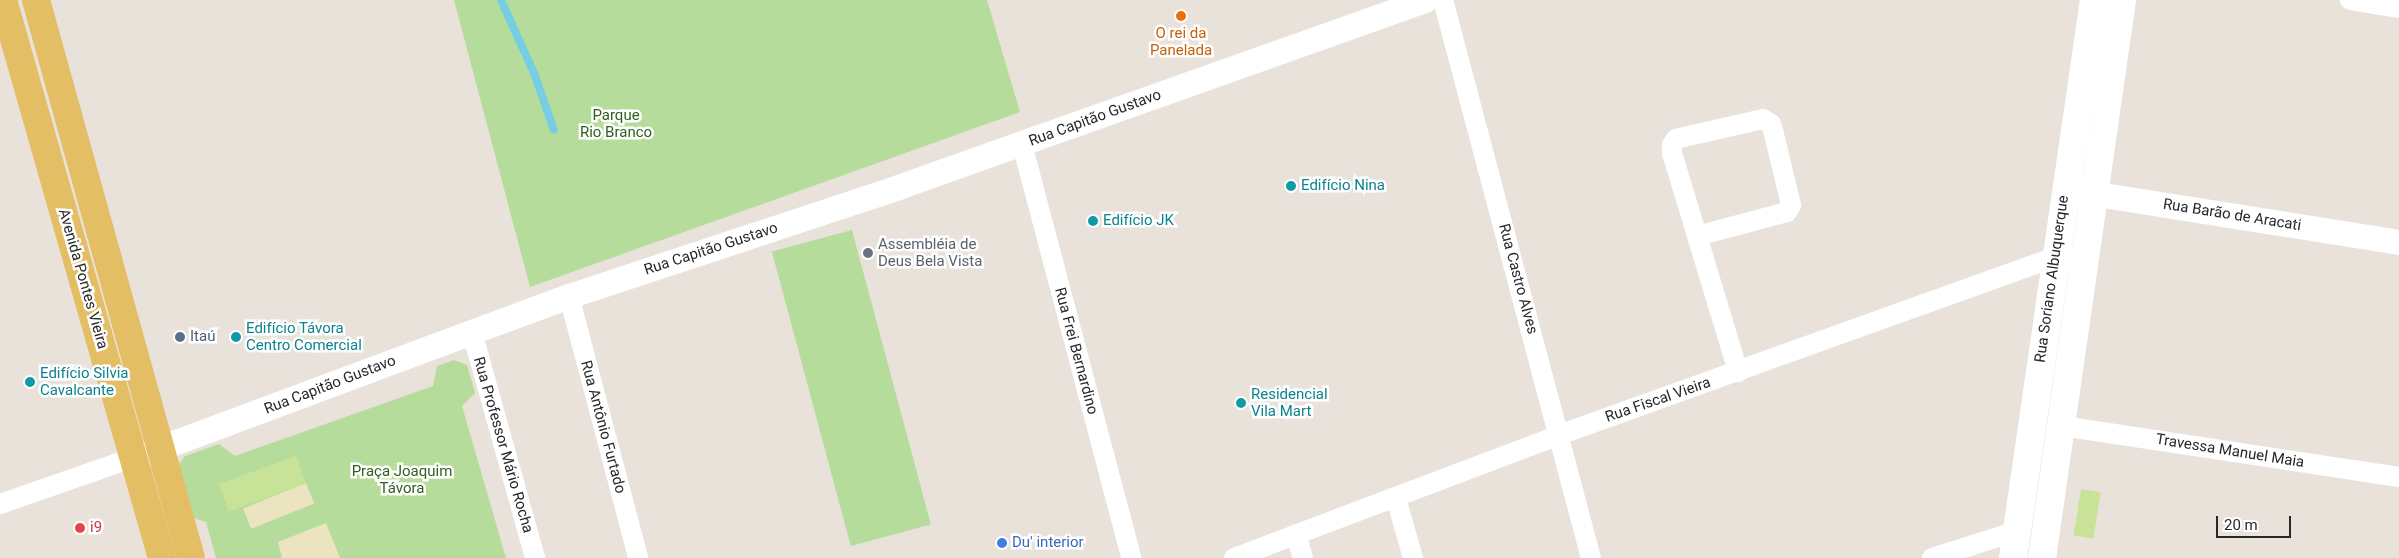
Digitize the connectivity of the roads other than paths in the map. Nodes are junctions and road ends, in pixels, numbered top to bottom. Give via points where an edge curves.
1 (36, 0) edge
2 (1425, 0) edge
3 (1443, 0) edge
4 (2094, 0) edge
5 (2122, 0) edge
6 (2350, 0) edge
7 (3, 5) edge
8 (2399, 8) edge
9 (1022, 144) junction
10 (2065, 189) junction
11 (2095, 193) junction
12 (1697, 236) junction
13 (2399, 242) edge
14 (2055, 257) junction
15 (2085, 261) junction
16 (569, 296) junction
17 (472, 332) junction
18 (1738, 372) junction
19 (2062, 426) junction
20 (1559, 435) junction
21 (160, 448) junction
22 (135, 456) junction
23 (2399, 477) edge
24 (1396, 498) junction
25 (0, 504) edge
26 (2017, 531) junction
27 (1296, 534) junction
28 (162, 558) edge
29 (191, 558) edge
30 (535, 558) edge
31 (638, 558) edge
32 (1131, 558) edge
33 (1234, 558) edge
34 (1303, 558) edge
35 (1413, 558) edge
36 (1591, 558) edge
37 (1932, 558) edge
38 (2013, 558) edge
39 (2042, 558) edge

1 - 21 main road, Avenida Pontes Vieira
2 - 9 street, Rua Capitão Gustavo
3 - 20 street, Rua Castro Alves
4 - 10 main road, Rua Soriano Albuquerque
5 - 11 main road, Rua Soriano Albuquerque
6 - 8 street
7 - 22 main road, Avenida Pontes Vieira
9 - 16 street, Rua Capitão Gustavo
9 - 32 street, Rua Frei Bernardino
10 - 11 street, Rua Barão de Aracati
10 - 14 main road, Rua Soriano Albuquerque
11 - 13 street, Rua Barão de Aracati
11 - 15 main road, Rua Soriano Albuquerque
12 - 12 street via 1672,145 1676,139 1763,119 1771,124 1774,134 1791,205 1788,212
12 - 18 street
14 - 15 street, Rua Fiscal Vieira
14 - 18 street, Rua Fiscal Vieira
14 - 26 main road, Rua Soriano Albuquerque
15 - 19 main road, Rua Soriano Albuquerque
16 - 17 street, Rua Capitão Gustavo
16 - 31 street, Rua Antônio Furtado
17 - 21 street, Rua Capitão Gustavo
17 - 30 street, Rua Professor Mário Rocha
18 - 20 street, Rua Fiscal Vieira
19 - 23 street, Travessa Manuel Maia
19 - 39 main road, Rua Soriano Albuquerque
20 - 24 street, Rua Fiscal Vieira
20 - 36 street, Rua Castro Alves
21 - 22 street, Rua Capitão Gustavo
21 - 29 main road, Avenida Pontes Vieira
22 - 25 street, Rua Capitão Gustavo
22 - 28 main road, Avenida Pontes Vieira
24 - 27 street, Rua Fiscal Vieira
24 - 35 street
26 - 37 street
26 - 38 main road, Rua Soriano Albuquerque
27 - 33 street, Rua Fiscal Vieira
27 - 34 street

